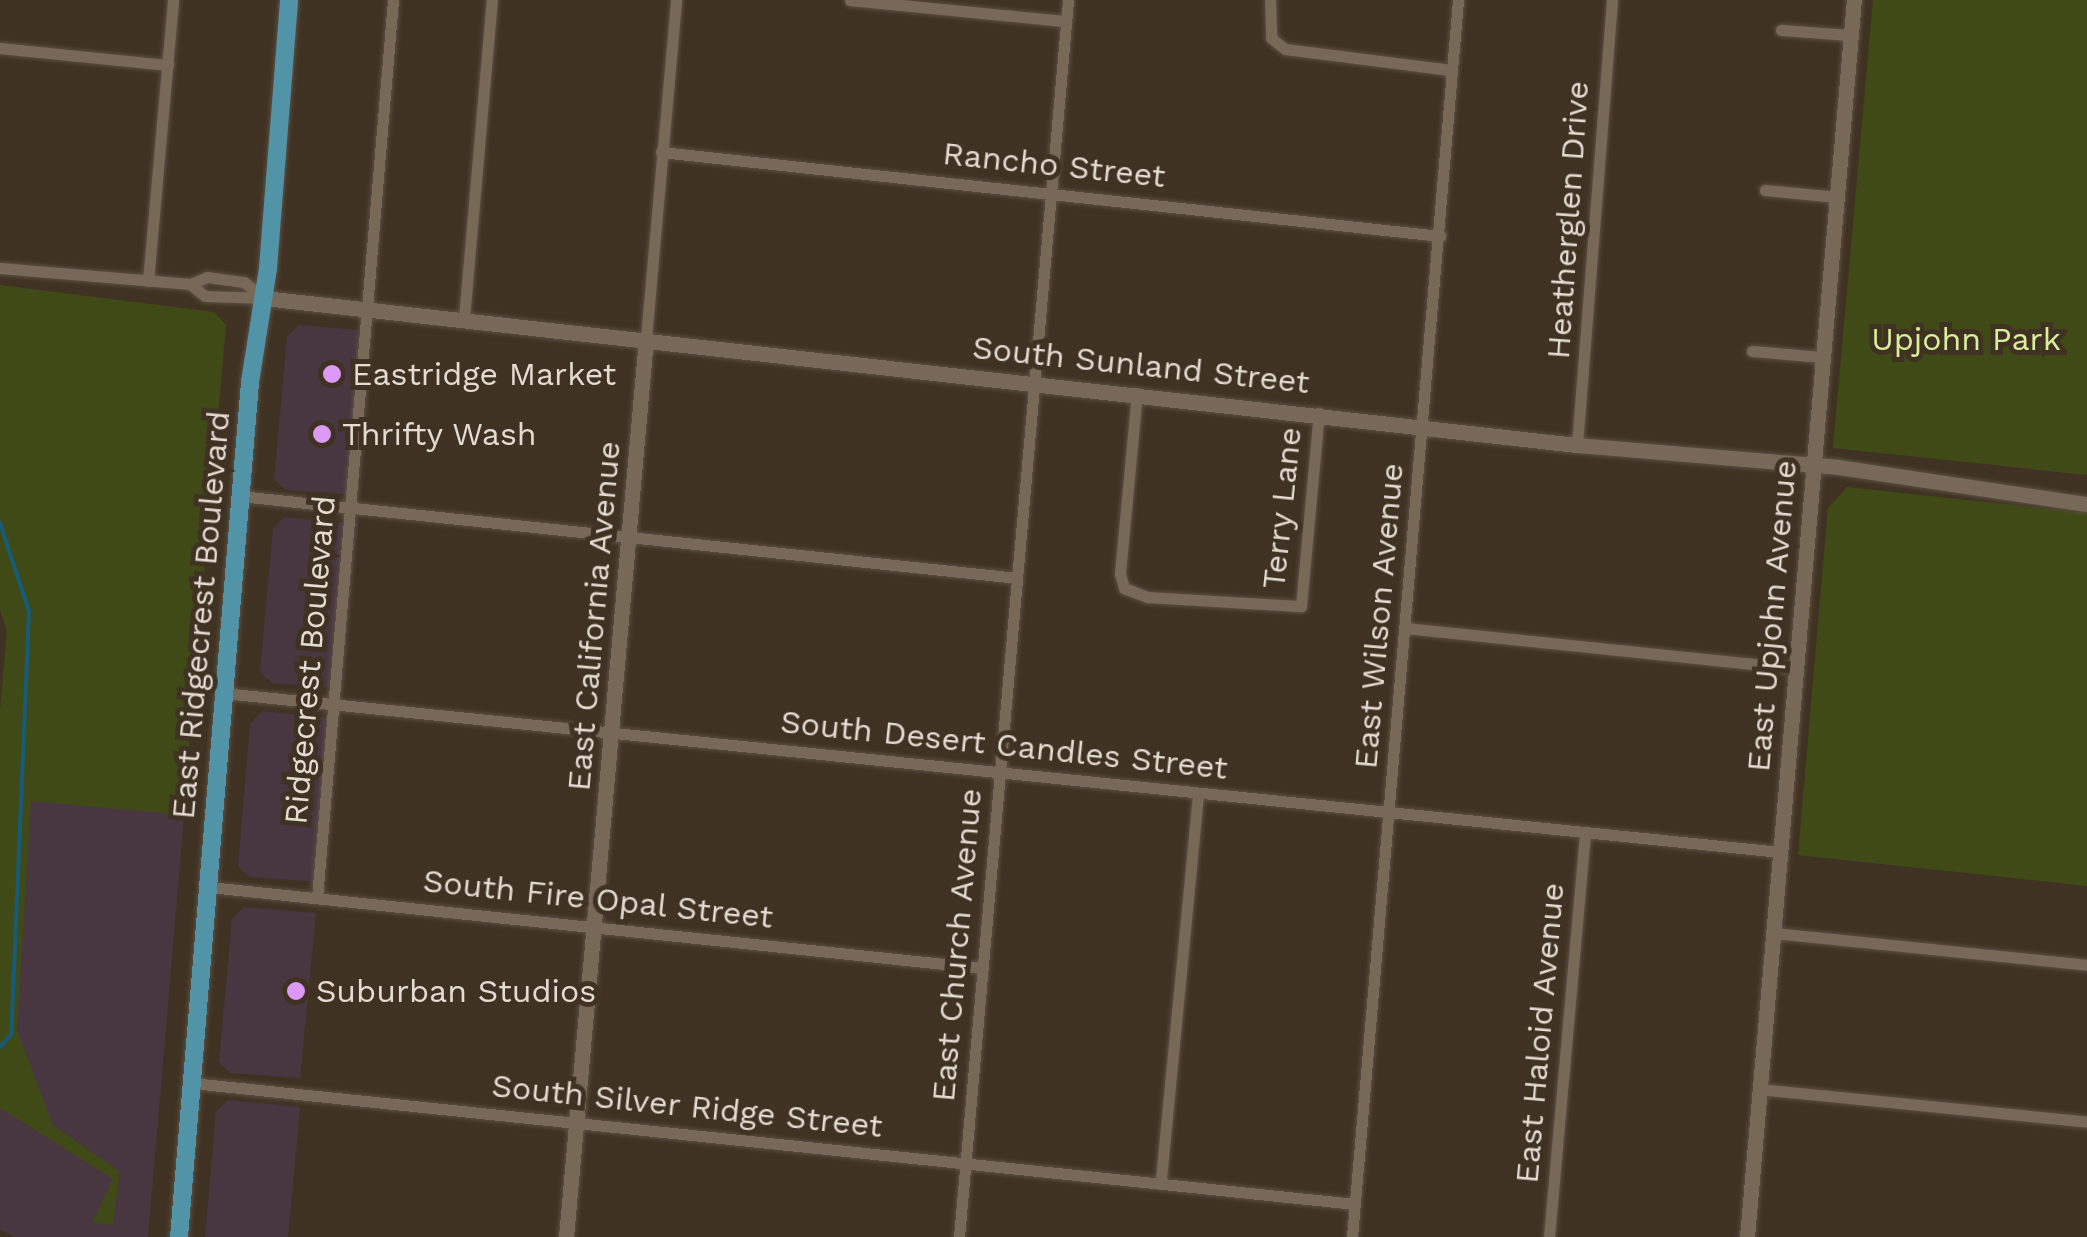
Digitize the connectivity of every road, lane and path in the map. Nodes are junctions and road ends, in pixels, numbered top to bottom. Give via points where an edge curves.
1 (173, 0) edge
2 (289, 0) edge
3 (393, 0) edge
4 (492, 0) edge
5 (676, 0) edge
6 (850, 0) edge
7 (1068, 0) edge
8 (1270, 0) edge
9 (1458, 0) edge
10 (1612, 0) edge
11 (1854, 0) edge
12 (1066, 20) junction
13 (1781, 30) dead end
14 (1851, 35) junction
15 (0, 48) edge
16 (168, 65) junction
17 (1451, 70) junction
18 (662, 152) junction
19 (1765, 190) dead end
20 (1052, 192) junction
21 (1837, 197) junction
22 (1440, 236) junction
23 (0, 268) edge
24 (148, 282) junction
25 (190, 284) junction
26 (264, 298) junction
27 (364, 308) junction
28 (464, 318) junction
29 (646, 338) junction
30 (1752, 350) dead end
31 (1822, 357) junction
32 (1034, 380) junction
33 (1138, 393) junction
34 (1319, 412) junction
35 (1424, 424) junction
36 (1576, 445) junction
37 (1812, 464) junction
38 (240, 496) junction
39 (2087, 504) edge
40 (352, 509) junction
41 (628, 538) junction
42 (1017, 578) junction
43 (1406, 628) junction
44 (1794, 668) junction
45 (223, 693) junction
46 (333, 704) junction
47 (613, 733) junction
48 (1000, 775) junction
49 (1198, 795) junction
50 (1390, 808) junction
51 (1585, 834) junction
52 (1780, 852) junction
53 (209, 888) junction
54 (317, 898) junction
55 (595, 925) junction
56 (1774, 934) junction
57 (2087, 965) edge
58 (982, 968) junction
59 (192, 1083) junction
60 (1760, 1089) junction
61 (2087, 1122) edge
62 (576, 1123) junction
63 (966, 1162) junction
64 (1161, 1180) junction
65 (1355, 1204) junction
66 (179, 1237) edge
67 (566, 1237) edge
68 (959, 1237) edge
69 (1352, 1237) edge
70 (1549, 1237) edge
71 (1747, 1237) edge

1 - 16 street
2 - 26 main road, East Ridgecrest Boulevard
3 - 27 street, Ridgecrest Boulevard
4 - 28 street
5 - 18 street, East California Avenue
6 - 12 street
7 - 12 street, East Church Avenue
8 - 17 street via 1268,25 1276,44 1296,54
9 - 17 street, East Wilson Avenue
10 - 36 street, Heatherglen Drive
11 - 14 street, East Upjohn Avenue
12 - 20 street, East Church Avenue
13 - 14 street
14 - 21 street, East Upjohn Avenue
15 - 16 street
16 - 24 street
17 - 22 street, East Wilson Avenue
18 - 20 street, Rancho Street
18 - 29 street, East California Avenue
19 - 21 street
20 - 22 street, Rancho Street
20 - 32 street, East Church Avenue
21 - 31 street, East Upjohn Avenue
22 - 35 street, East Wilson Avenue
23 - 24 street
24 - 25 street
25 - 26 street via 204,296
25 - 26 street via 207,278 244,282
26 - 27 street, South Sunland Street
26 - 38 main road, East Ridgecrest Boulevard
27 - 28 street, South Sunland Street
27 - 40 street, Ridgecrest Boulevard
28 - 29 street, South Sunland Street
29 - 32 street, South Sunland Street
29 - 41 street, East California Avenue
30 - 31 street
31 - 37 street, East Upjohn Avenue
32 - 33 street, South Sunland Street
32 - 42 street, East Church Avenue
33 - 34 street, South Sunland Street
33 - 34 street, Terry Lane via 1120,574 1124,588 1136,592 1298,608 1305,600
34 - 35 street, South Sunland Street
35 - 36 street, South Sunland Street
35 - 43 street, East Wilson Avenue
36 - 37 street, South Sunland Street
37 - 39 street, South Sunland Street
37 - 44 street, East Upjohn Avenue
38 - 40 street
38 - 45 main road, East Ridgecrest Boulevard
40 - 41 street
40 - 46 street, Ridgecrest Boulevard
41 - 42 street
41 - 47 street, East California Avenue
42 - 48 street, East Church Avenue
43 - 44 street
43 - 50 street, East Wilson Avenue
44 - 52 street, East Upjohn Avenue
45 - 46 street, South Desert Candles Street
45 - 53 main road, East Ridgecrest Boulevard
46 - 47 street, South Desert Candles Street
46 - 54 street, Ridgecrest Boulevard
47 - 48 street, South Desert Candles Street
47 - 55 street, East California Avenue
48 - 49 street, South Desert Candles Street
48 - 58 street, East Church Avenue
49 - 50 street, South Desert Candles Street
49 - 64 street
50 - 51 street, South Desert Candles Street
50 - 65 street, East Wilson Avenue
51 - 52 street, South Desert Candles Street
51 - 70 street, East Haloid Avenue
52 - 56 street, East Upjohn Avenue
53 - 54 street, South Fire Opal Street
53 - 59 main road, East Ridgecrest Boulevard
54 - 55 street, South Fire Opal Street
55 - 58 street, South Fire Opal Street
55 - 62 street, East California Avenue
56 - 57 street
56 - 60 street, East Upjohn Avenue
58 - 63 street, East Church Avenue
59 - 62 street, South Silver Ridge Street
59 - 66 main road, East Ridgecrest Boulevard
60 - 61 street
60 - 71 street, East Upjohn Avenue
62 - 63 street, South Silver Ridge Street
62 - 67 street, East California Avenue
63 - 64 street, South Silver Ridge Street
63 - 68 street, East Church Avenue
64 - 65 street, South Silver Ridge Street
65 - 69 street, East Wilson Avenue

